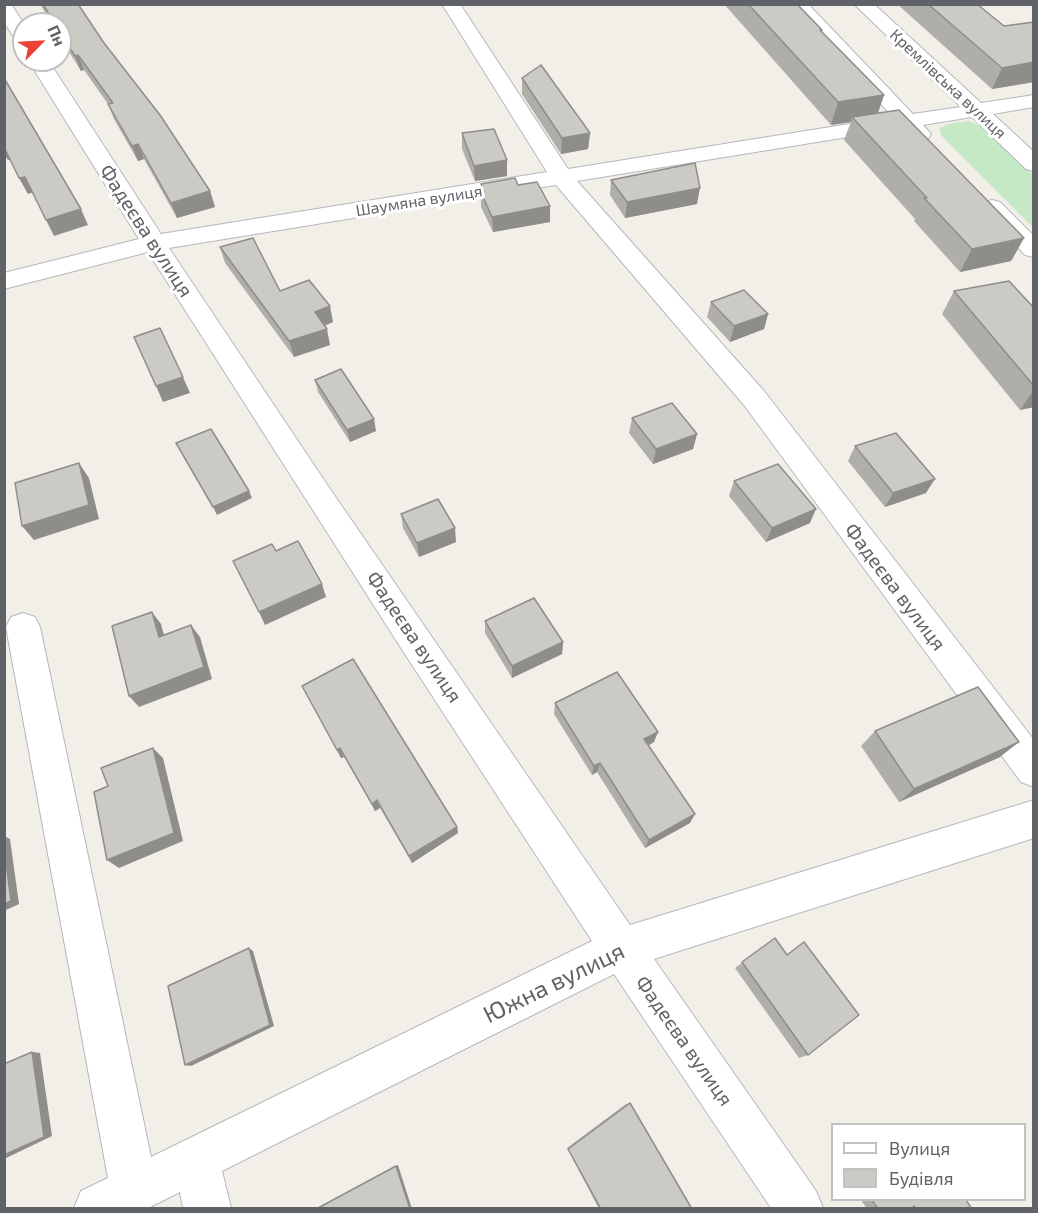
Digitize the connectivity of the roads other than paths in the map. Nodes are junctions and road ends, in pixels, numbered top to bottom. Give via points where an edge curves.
1 (451, 4) edge
2 (797, 4) edge
3 (863, 4) edge
4 (45, 72) edge
5 (1034, 101) edge
6 (976, 110) junction
7 (908, 121) junction
8 (933, 147) edge
9 (1034, 164) edge
10 (562, 178) junction
11 (975, 190) edge
12 (152, 243) junction
13 (1034, 250) edge
14 (4, 281) edge
15 (22, 627) dead end
16 (1034, 770) edge
17 (1034, 819) edge
18 (620, 949) junction
19 (196, 1160) junction
20 (116, 1199) edge
21 (207, 1209) edge
22 (799, 1209) edge

1 - 10 street, Фадеєва вулиця
2 - 7 street
3 - 6 street, Кремлівська вулиця
4 - 12 street, Фадеєва вулиця
5 - 6 street
6 - 7 street, Шаумяна вулиця
6 - 9 street, Кремлівська вулиця
7 - 8 street
7 - 10 street, Шаумяна вулиця
10 - 12 street, Шаумяна вулиця
10 - 16 street, Фадеєва вулиця via 754,398
11 - 13 street
12 - 14 street, Шаумяна вулиця
12 - 18 street, Фадеєва вулиця
15 - 20 street
17 - 18 street, Южна вулиця
18 - 19 street, Южна вулиця
18 - 22 street, Фадеєва вулиця
19 - 20 street, Южна вулиця
19 - 21 street

